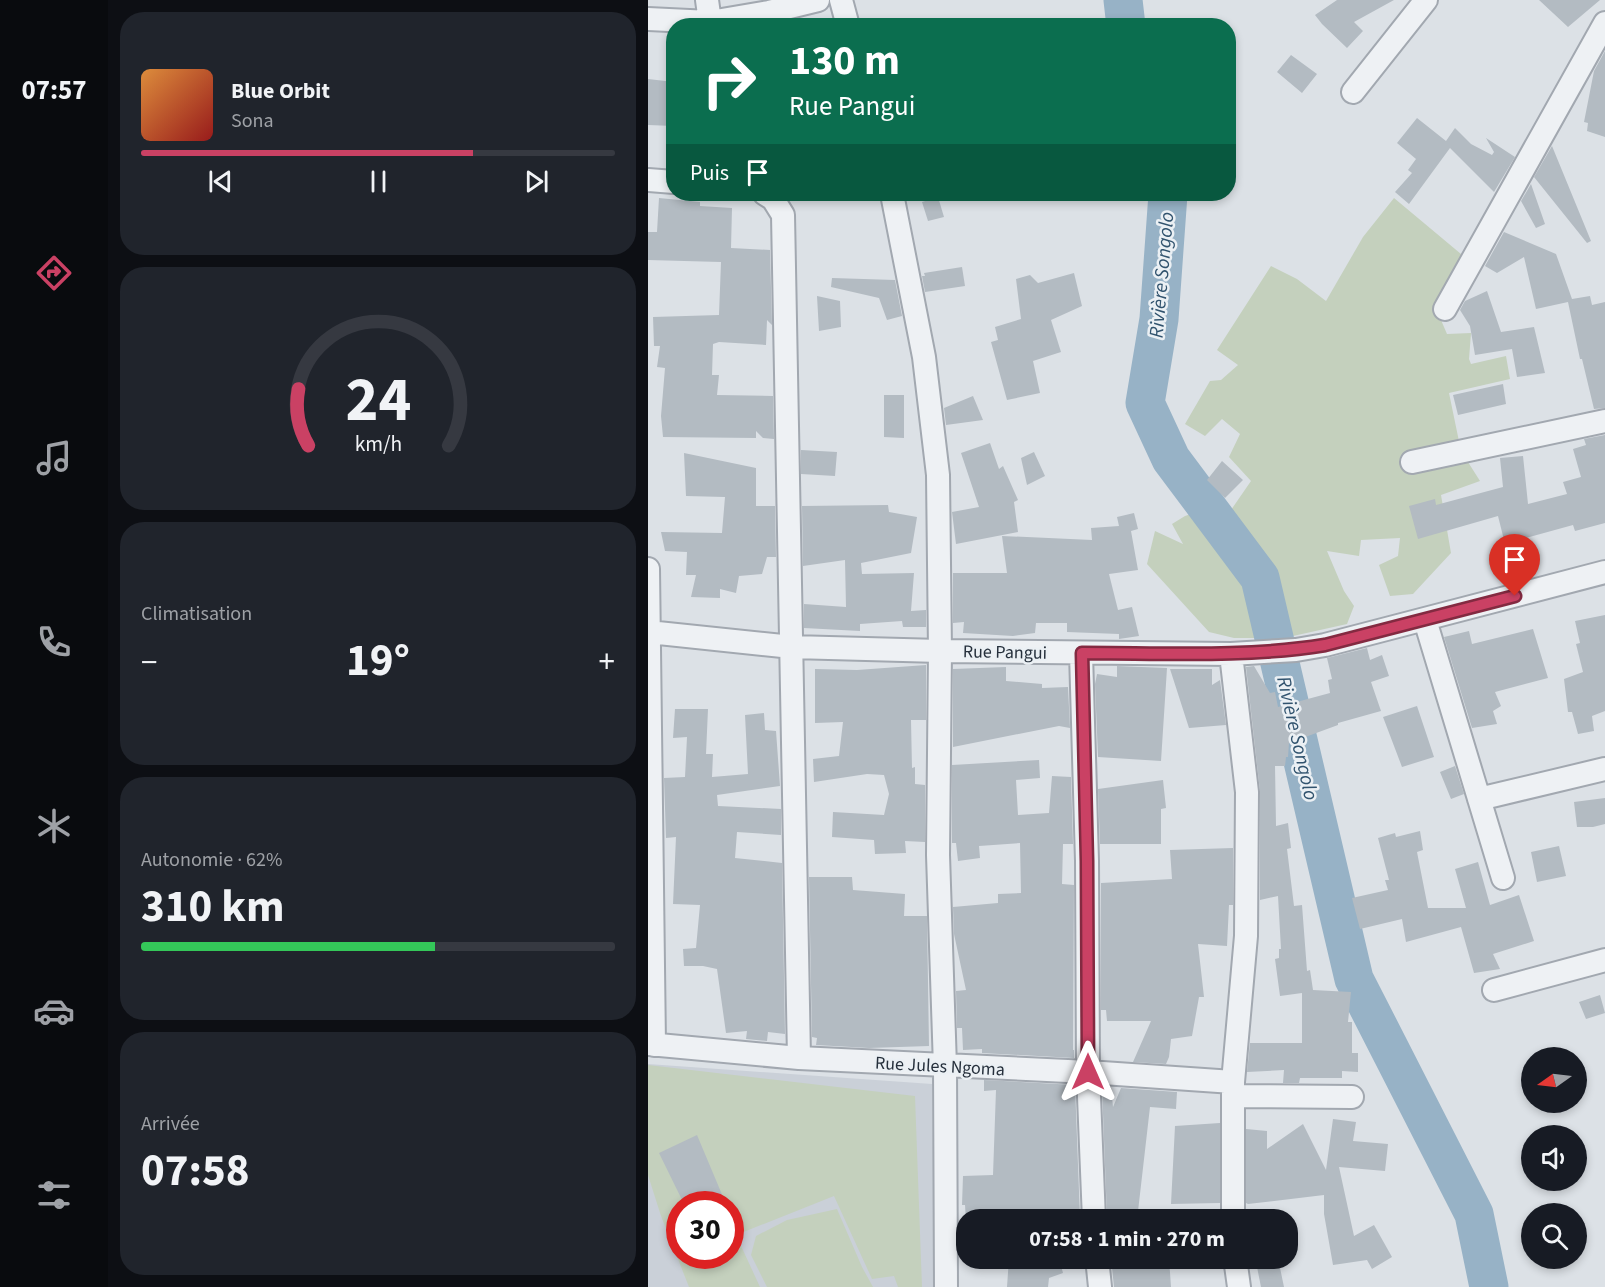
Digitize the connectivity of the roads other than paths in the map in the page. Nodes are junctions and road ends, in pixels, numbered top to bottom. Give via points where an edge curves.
1 (707, 0) edge
2 (818, 0) edge
3 (841, 0) edge
4 (1400, 0) edge
5 (1426, 0) edge
6 (710, 18) edge
7 (735, 18) edge
8 (846, 18) edge
9 (648, 19) edge
10 (666, 20) edge
11 (1411, 20) junction
12 (1605, 23) edge
13 (1353, 92) dead end
14 (648, 180) edge
15 (666, 181) edge
16 (774, 201) edge
17 (892, 201) edge
18 (1445, 309) dead end
19 (1605, 421) edge
20 (1413, 462) dead end
21 (648, 569) edge
22 (1605, 572) edge
23 (1425, 620) junction
24 (649, 632) edge
25 (792, 646) junction
26 (940, 651) junction
27 (1082, 653) junction
28 (1231, 654) junction
29 (1605, 769) edge
30 (1479, 799) junction
31 (1503, 878) dead end
32 (1605, 960) edge
33 (1494, 990) dead end
34 (651, 1045) edge
35 (799, 1058) junction
36 (945, 1066) junction
37 (1088, 1072) junction
38 (1233, 1089) junction
39 (1352, 1097) dead end
40 (1094, 1209) edge
41 (1233, 1209) edge
42 (1098, 1269) edge
43 (1237, 1269) edge
44 (946, 1287) edge
45 (1100, 1287) edge
46 (1239, 1287) edge

1 - 6 street
2 - 7 street
3 - 8 street
4 - 11 street
5 - 11 street
9 - 10 street
11 - 13 street
12 - 18 street
14 - 15 street
16 - 25 street via 783,215
17 - 26 street via 924,357 938,475
19 - 20 street
21 - 24 street
22 - 23 street, Rue Pangui
23 - 28 street, Rue Pangui via 1325,645
23 - 30 street
24 - 25 street, Rue Pangui
24 - 34 street
25 - 26 street, Rue Pangui
25 - 35 street
26 - 27 street, Rue Pangui
26 - 36 street via 938,855
27 - 28 street, Rue Pangui
27 - 37 street
28 - 38 street via 1246,792 1245,936
29 - 30 street
30 - 31 street
32 - 33 street
34 - 35 street, Rue Jules Ngoma
35 - 36 street, Rue Jules Ngoma
36 - 37 street, Rue Jules Ngoma
36 - 44 street
37 - 38 street, Rue Jules Ngoma
37 - 40 street
38 - 39 street, Rue Jules Ngoma
38 - 41 street
42 - 45 street
43 - 46 street

